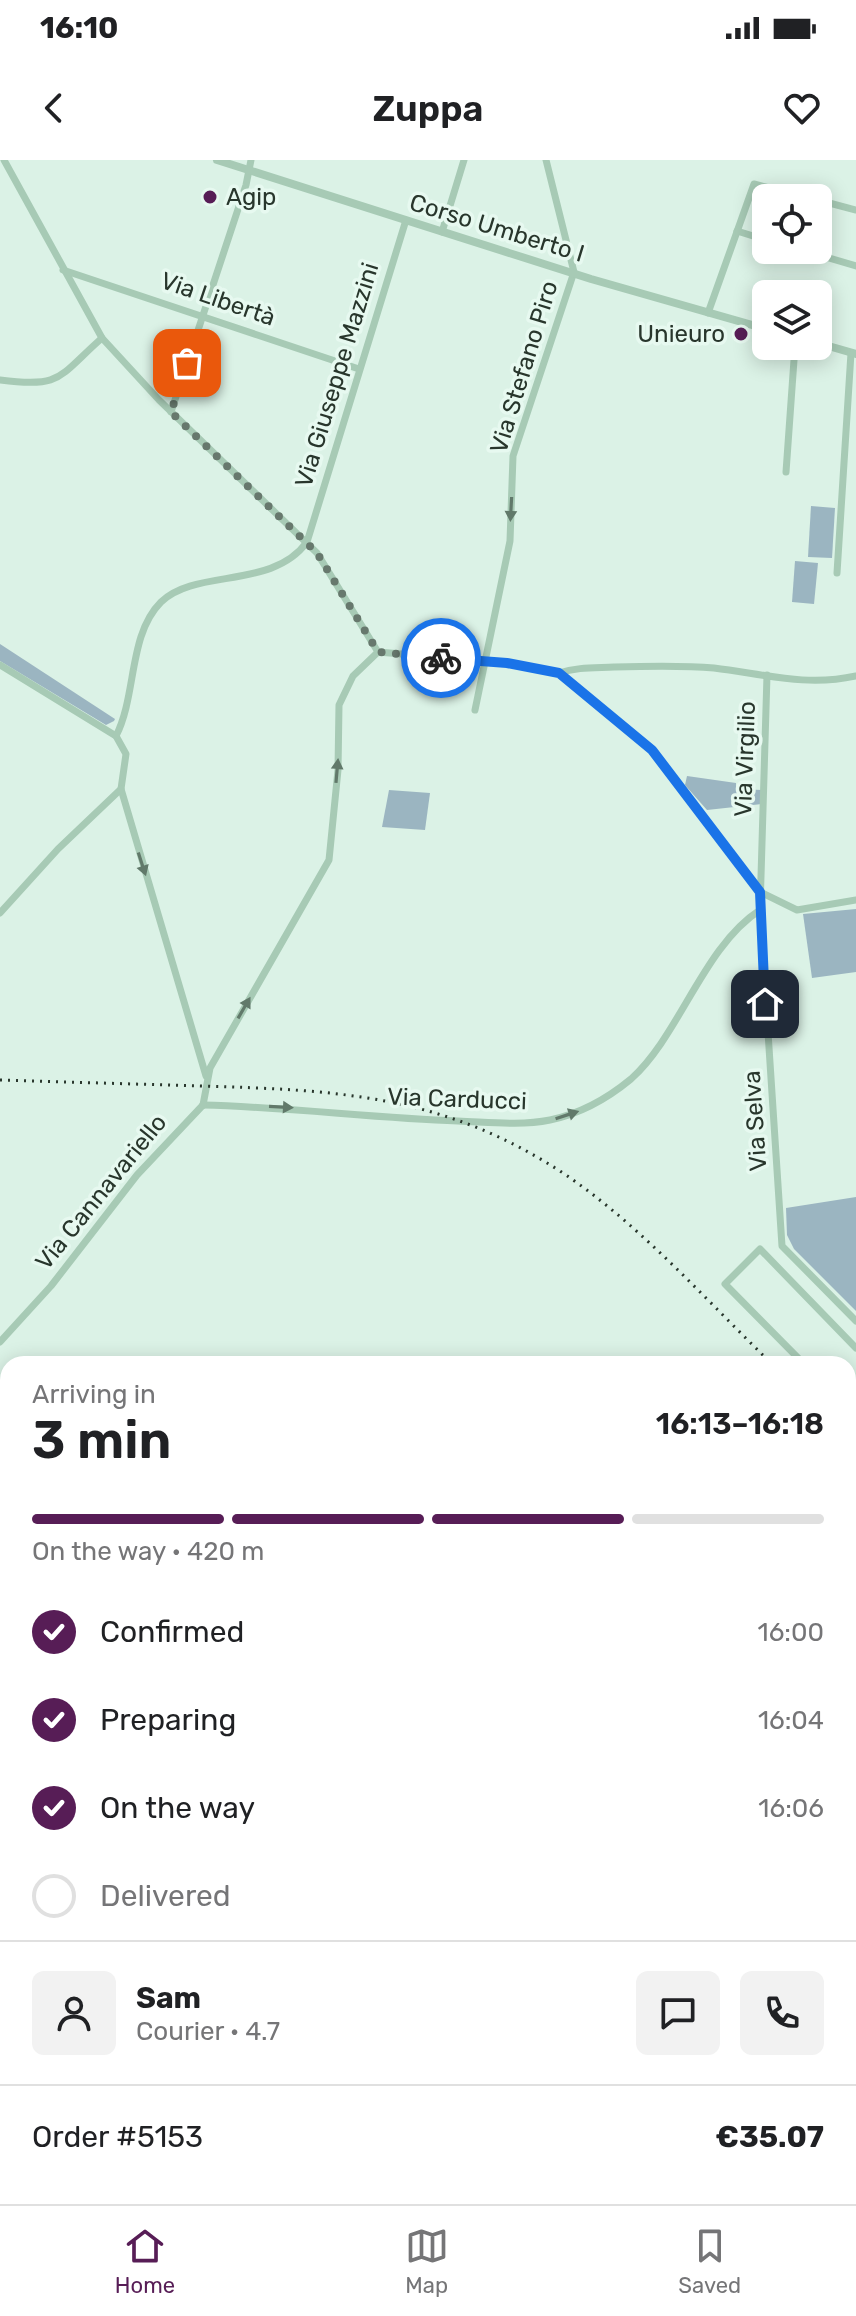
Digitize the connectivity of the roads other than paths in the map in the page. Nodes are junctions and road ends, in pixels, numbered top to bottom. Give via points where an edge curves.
1 (4, 160) edge
2 (217, 160) edge
3 (251, 160) edge
4 (464, 160) edge
5 (546, 160) edge
6 (249, 170) junction
7 (752, 190) edge
8 (832, 204) edge
9 (856, 210) edge
10 (406, 220) junction
11 (737, 231) junction
12 (442, 232) junction
13 (752, 236) edge
14 (832, 259) edge
15 (856, 266) edge
16 (63, 270) junction
17 (574, 272) junction
18 (708, 313) junction
19 (203, 315) junction
20 (752, 325) edge
21 (102, 338) junction
22 (832, 347) edge
23 (854, 353) edge
24 (794, 360) edge
25 (359, 369) junction
26 (0, 380) edge
27 (171, 412) junction
28 (786, 472) dead end
29 (307, 542) junction
30 (837, 573) dead end
31 (378, 652) junction
32 (484, 662) junction
33 (0, 665) edge
34 (559, 673) junction
35 (767, 675) junction
36 (856, 676) edge
37 (475, 710) dead end
38 (116, 736) junction
39 (121, 789) junction
40 (760, 892) junction
41 (856, 900) edge
42 (760, 910) junction
43 (0, 913) edge
44 (206, 1076) junction
45 (203, 1105) junction
46 (856, 1321) edge
47 (0, 1342) edge
48 (856, 1348) edge
49 (796, 1356) edge

1 - 16 street
2 - 6 street, Corso Umberto I
3 - 6 street
4 - 12 street
5 - 17 street
6 - 10 street, Corso Umberto I
6 - 19 street
7 - 11 street
8 - 9 street
10 - 12 street, Corso Umberto I
10 - 25 street, Via Giuseppe Mazzini
11 - 13 street
11 - 18 street
12 - 17 street, Corso Umberto I
14 - 15 street
16 - 19 street, Via Libertà
16 - 21 street
17 - 18 street, Corso Umberto I
17 -> 32 street, Via Stefano Piro via 513,456 510,541
18 - 20 street, Corso Umberto I
19 - 25 street, Via Libertà
19 - 27 street
21 - 26 street via 53,382
21 - 27 street
22 - 23 street
23 - 30 street
24 - 28 street
25 - 29 street, Via Giuseppe Mazzini
27 - 29 street
29 - 31 street
29 - 38 street via 287,561 261,572 186,589 160,604 140,644 129,705
31 - 32 street
44 -> 31 street via 329,860 339,705 353,676
32 - 34 street
32 - 37 street, Via Stefano Piro
33 - 38 street
34 - 35 street via 660,665
34 - 40 street via 652,750
35 - 36 street via 826,683
35 - 40 street, Via Virgilio
38 - 39 street via 126,754
39 - 43 street
39 -> 44 street
40 - 41 street via 797,910
40 - 42 street, Via Selva
45 -> 42 street, Via Carducci via 523,1123 589,1107 631,1078 696,985
42 - 46 street, Via Selva via 782,1246
44 - 45 street
45 - 47 street, Via Cannavariello via 137,1175
48 - 49 street via 760,1249 725,1284

